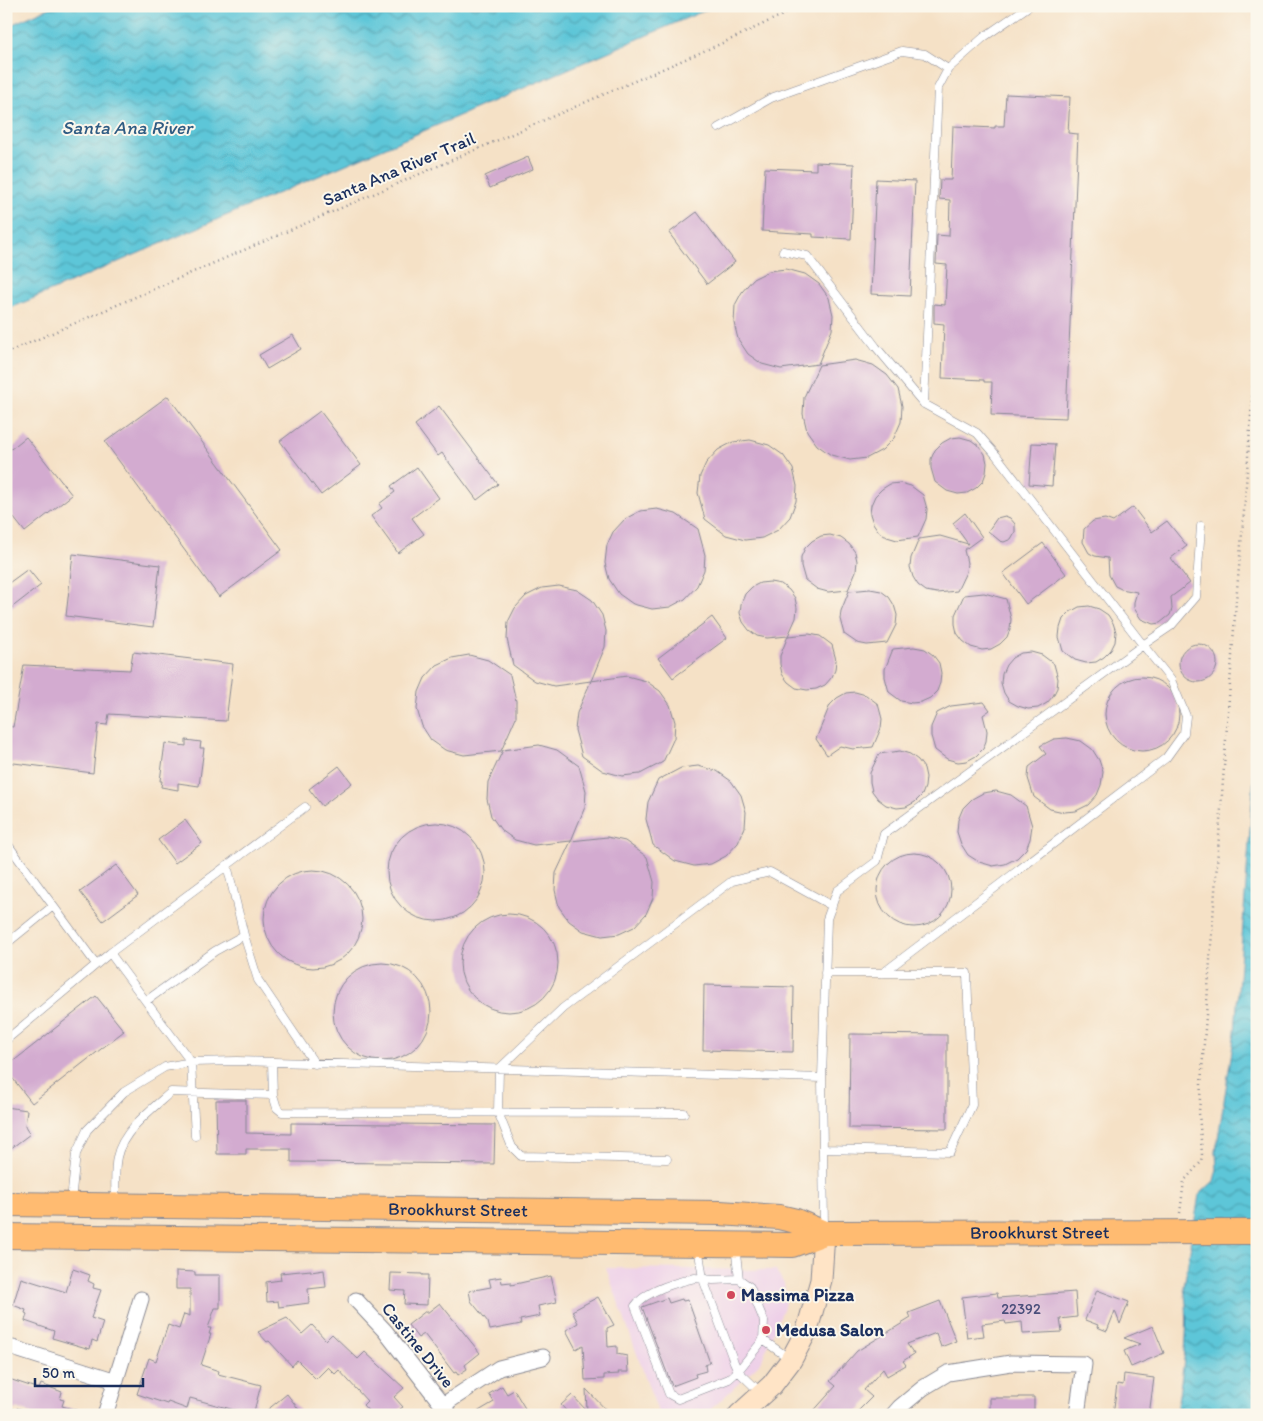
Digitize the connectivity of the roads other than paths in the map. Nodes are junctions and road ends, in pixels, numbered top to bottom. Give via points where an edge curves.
1 (1028, 6) edge
2 (948, 69) junction
3 (718, 128) dead end
4 (783, 251) dead end
5 (924, 404) junction
6 (1201, 526) dead end
7 (1143, 645) junction
8 (305, 807) dead end
9 (6, 842) edge
10 (227, 865) junction
11 (53, 906) junction
12 (832, 906) junction
13 (244, 935) junction
14 (6, 944) edge
15 (110, 953) junction
16 (96, 964) junction
17 (825, 974) junction
18 (883, 974) junction
19 (146, 1001) junction
20 (6, 1040) edge
21 (192, 1062) junction
22 (272, 1062) junction
23 (315, 1064) junction
24 (499, 1069) junction
25 (822, 1078) junction
26 (192, 1092) junction
27 (273, 1095) junction
28 (498, 1112) junction
29 (684, 1113) dead end
30 (195, 1136) dead end
31 (823, 1149) junction
32 (667, 1160) dead end
33 (6, 1204) edge
34 (80, 1204) junction
35 (115, 1205) junction
36 (1257, 1232) edge
37 (824, 1233) junction
38 (6, 1236) edge
39 (90, 1236) junction
40 (698, 1244) junction
41 (735, 1245) junction
42 (703, 1279) junction
43 (739, 1279) junction
44 (141, 1299) dead end
45 (356, 1300) dead end
46 (763, 1340) junction
47 (6, 1348) edge
48 (543, 1357) dead end
49 (791, 1360) junction
50 (738, 1371) junction
51 (116, 1380) junction
52 (762, 1394) junction
53 (447, 1410) edge
54 (108, 1414) edge
55 (739, 1415) edge
56 (893, 1415) edge
57 (1078, 1415) edge

1 - 2 lane via 984,37
2 - 3 lane via 926,54 902,51 771,98
2 - 5 lane via 938,88
4 - 5 lane via 807,256
5 - 7 lane via 977,433
6 - 7 lane via 1196,597 1170,626
7 - 12 lane via 884,834 877,861 837,891
7 - 18 lane via 1171,680 1186,716 1184,733 1166,758
8 - 10 lane
9 - 11 lane
10 - 13 lane
10 - 15 lane
11 - 14 lane
11 - 16 lane
12 - 17 lane via 827,919
12 - 24 lane via 770,872 732,881 563,1008
13 - 19 lane via 215,951
13 - 23 lane via 258,980
15 - 16 lane
15 - 19 lane
16 - 20 lane
17 - 18 lane
17 - 25 lane
18 - 31 lane via 967,973 972,1105 950,1152
19 - 21 lane
21 - 22 lane
21 - 26 lane
21 - 34 lane via 165,1067 124,1092 86,1130 76,1154
22 - 23 lane
22 - 27 lane
23 - 24 lane
24 - 25 lane
24 - 28 lane
25 - 31 lane
26 - 27 lane
26 - 30 lane
26 - 35 lane via 171,1092 132,1128 117,1156
27 - 28 lane via 277,1108 282,1112
28 - 29 lane
28 - 32 lane via 512,1147 521,1156
31 - 37 lane
33 - 34 main road, Brookhurst Street
34 - 35 main road, Brookhurst Street
34 - 39 main road
35 - 37 main road, Brookhurst Street via 720,1213 779,1217
36 - 37 main road, Brookhurst Street
37 - 41 main road, Brookhurst Street via 792,1245
37 - 49 street via 821,1280 807,1330
38 - 39 main road, Brookhurst Street
39 - 40 main road, Brookhurst Street
40 - 41 main road, Brookhurst Street
40 - 42 lane
41 - 43 lane
42 - 43 lane
42 - 50 lane
42 - 50 lane via 682,1280 641,1298 636,1306 669,1394 678,1398 729,1379
43 - 46 lane via 750,1286 764,1321
44 - 51 street
45 - 53 street, Castine Drive via 385,1331
46 - 49 lane
46 - 50 lane
47 - 51 street
48 - 53 street via 499,1368
49 - 52 street
50 - 52 lane
51 - 54 street
52 - 55 street
56 - 57 street via 923,1388 948,1373 1011,1363 1084,1364

